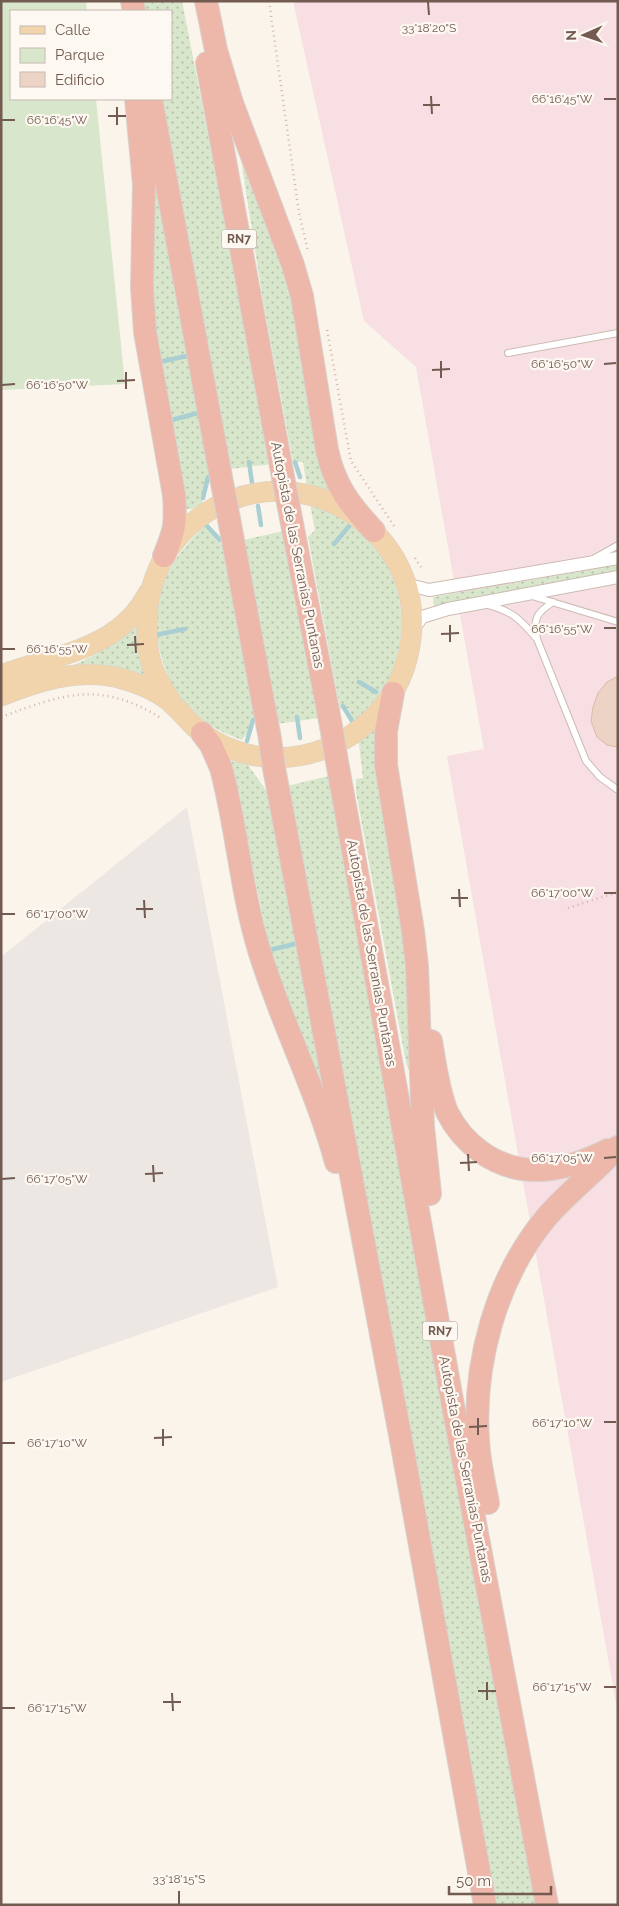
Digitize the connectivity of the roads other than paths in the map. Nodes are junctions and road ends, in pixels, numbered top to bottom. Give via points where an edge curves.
1 (195, 1) edge
2 (206, 1) edge
3 (136, 100) edge
4 (151, 100) edge
5 (618, 333) edge
6 (508, 353) dead end
7 (374, 531) junction
8 (618, 545) edge
9 (164, 556) junction
10 (618, 558) edge
11 (586, 564) junction
12 (412, 572) junction
13 (618, 577) edge
14 (151, 586) junction
15 (526, 594) junction
16 (553, 602) junction
17 (484, 603) junction
18 (618, 622) edge
19 (412, 631) junction
20 (537, 639) junction
21 (1, 675) edge
22 (393, 693) junction
23 (1, 696) edge
24 (168, 711) junction
25 (202, 733) junction
26 (618, 790) edge
27 (417, 966) junction
28 (618, 1147) edge
29 (454, 1411) junction
30 (401, 1440) junction
31 (534, 1838) junction
32 (485, 1905) edge
33 (547, 1905) edge

1 - 29 highway, Autopista de las Serranías Puntanas / RN7, bridge via 331,726
2 - 7 highway via 232,103 302,296 332,472 344,496
3 - 9 highway via 144,177 142,287 145,332 175,515 174,532
4 - 30 highway, bridge
5 - 6 lane
7 - 9 main road via 346,509 314,496 280,490 262,492 213,508 186,528
7 - 12 main road via 394,557
8 - 11 lane
9 - 14 main road
10 - 11 street
11 - 12 street via 429,590 413,586
12 - 19 main road
13 - 15 street
14 - 21 main road via 133,615 103,638 63,657
14 - 24 main road via 145,626 152,666
15 - 16 lane
15 - 17 street
16 - 18 lane
16 - 20 lane via 536,618
17 - 19 street via 422,617
17 - 20 lane via 509,611
19 - 22 main road via 406,663
20 - 26 lane via 586,761
22 - 25 main road via 364,727 327,749 306,755 284,758 241,753 221,746
22 - 27 highway via 386,731 386,765
23 - 24 main road via 57,677 101,675 155,691
24 - 25 main road
25 - 30 highway via 214,750 223,774 259,949 312,1089 347,1200 376,1351
27 - 28 highway via 443,1100 457,1128 475,1147 497,1162 543,1171 586,1161
27 - 29 highway via 426,1167 446,1309
28 - 31 highway via 559,1204 522,1253 494,1317 479,1385 479,1452 527,1723
29 - 31 highway, Autopista de las Serranías Puntanas / RN7
30 - 32 highway
31 - 33 highway, Autopista de las Serranías Puntanas / RN7

